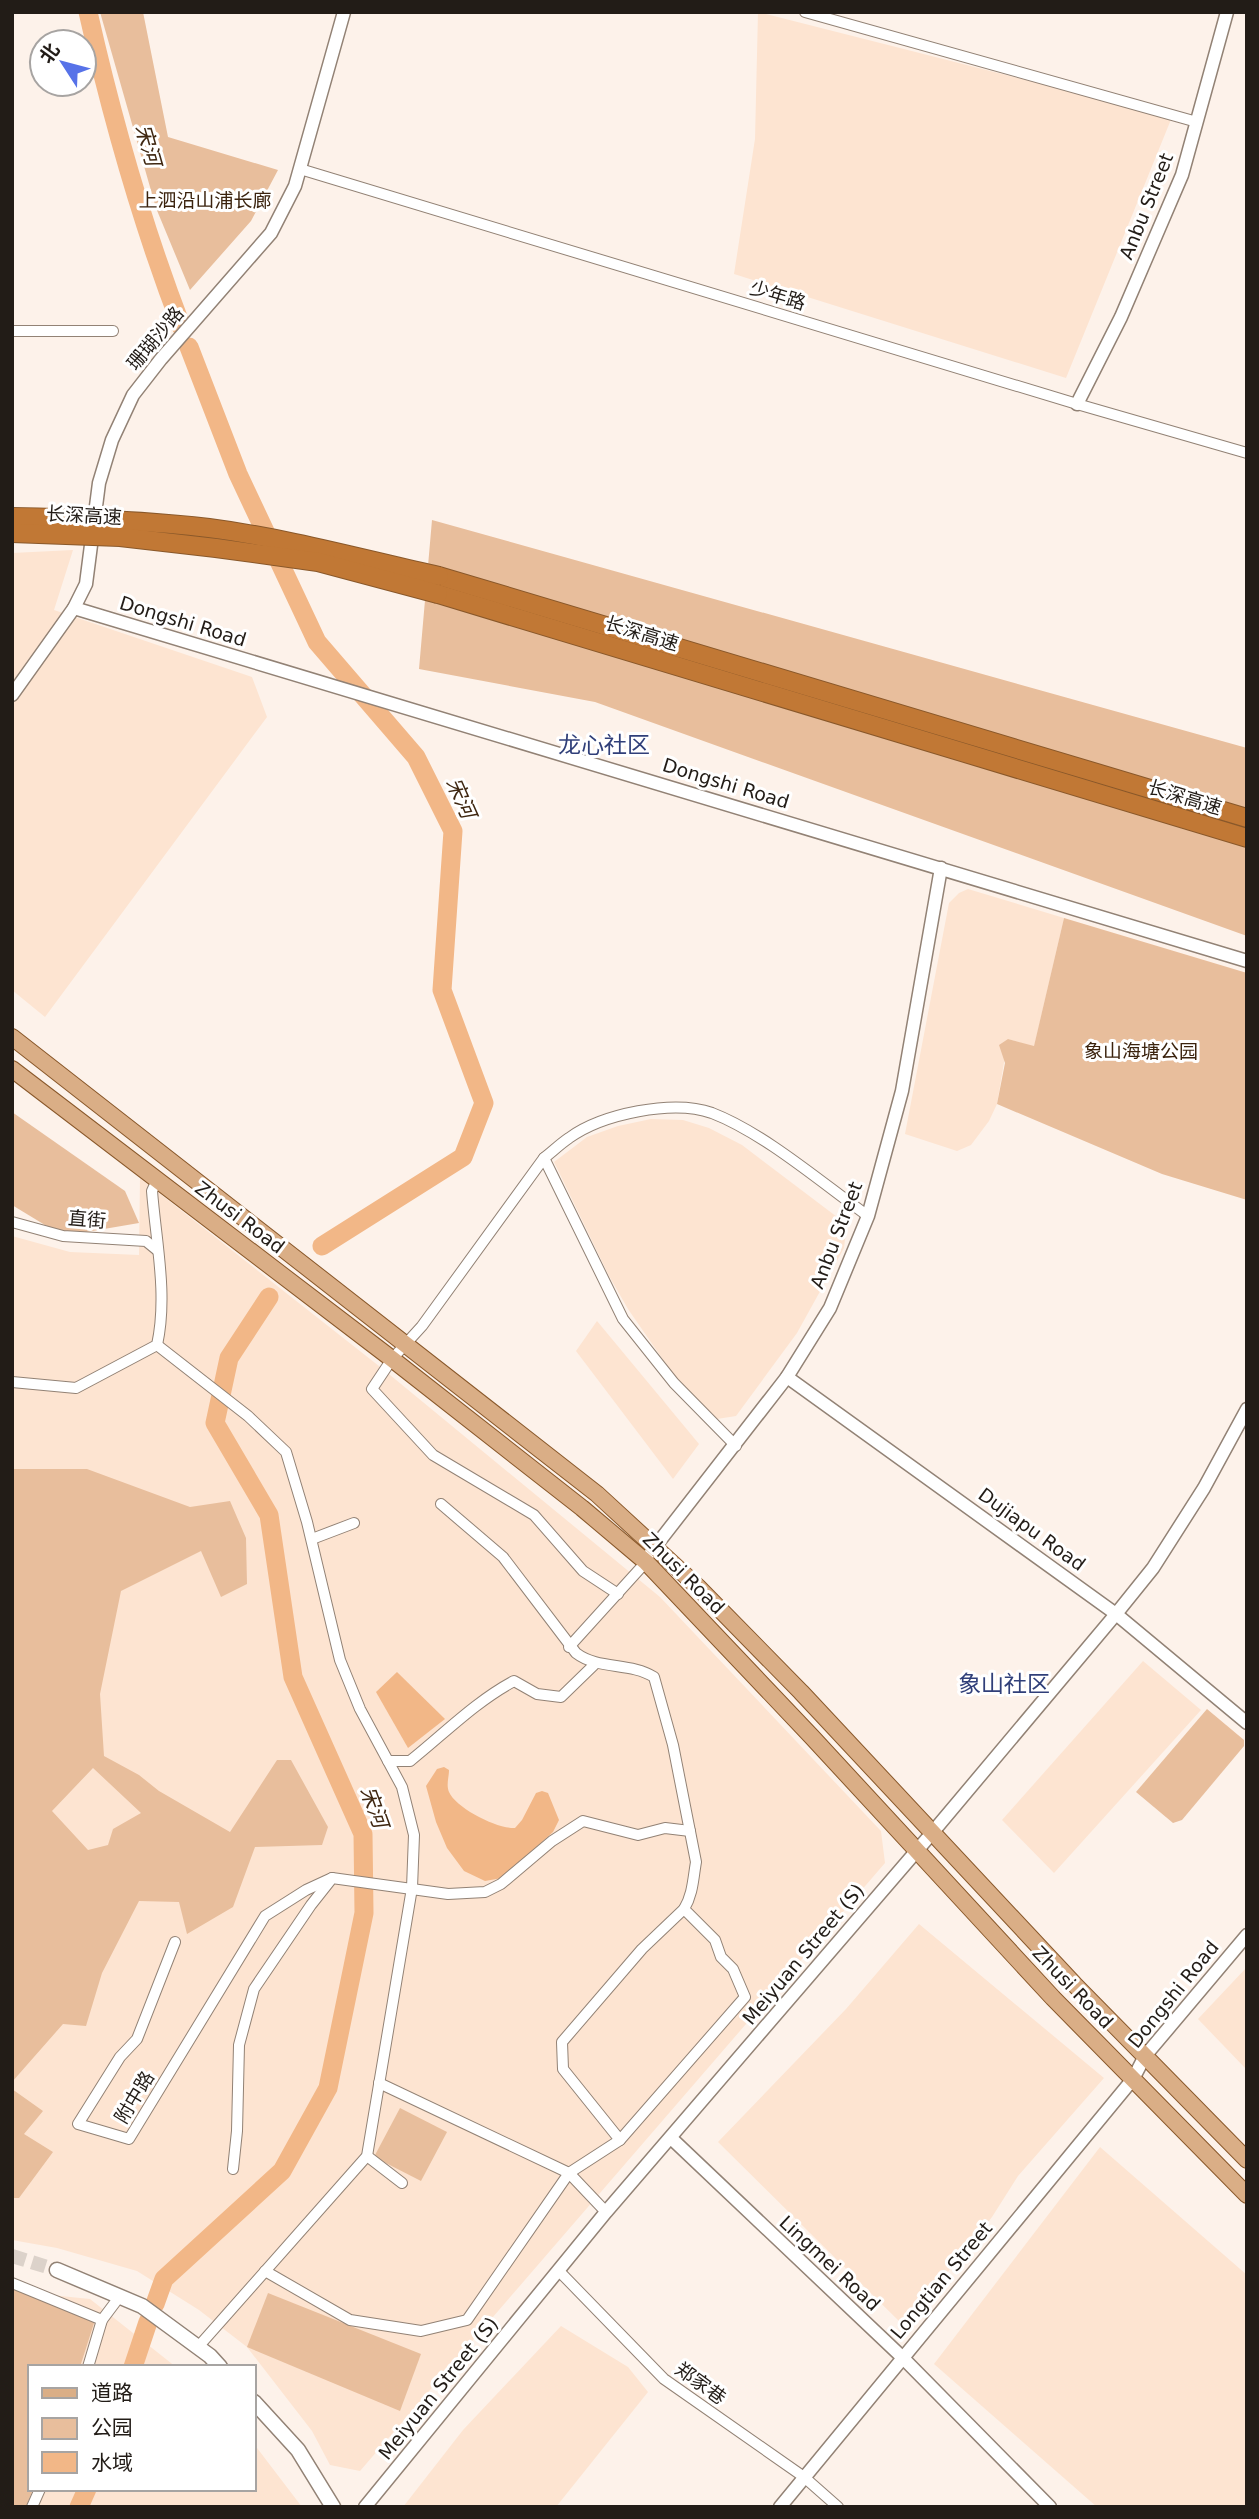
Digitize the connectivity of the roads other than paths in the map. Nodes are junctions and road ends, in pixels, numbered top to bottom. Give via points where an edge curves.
1 (344, 12) edge
2 (805, 12) edge
3 (1227, 12) edge
4 (1197, 122) junction
5 (300, 169) junction
6 (12, 331) edge
7 (113, 331) dead end
8 (1077, 404) junction
9 (1247, 453) edge
10 (12, 517) edge
11 (12, 533) edge
12 (439, 585) junction
13 (74, 608) junction
14 (12, 695) edge
15 (1247, 818) edge
16 (1247, 838) edge
17 (941, 869) junction
18 (1247, 961) edge
19 (12, 1037) edge
20 (12, 1069) edge
21 (544, 1158) junction
22 (158, 1180) junction
23 (868, 1216) junction
24 (12, 1222) edge
25 (157, 1250) junction
26 (404, 1343) junction
27 (157, 1345) junction
28 (392, 1359) junction
29 (787, 1377) junction
30 (12, 1382) edge
31 (1247, 1409) edge
32 (736, 1446) junction
33 (440, 1504) dead end
34 (354, 1523) dead end
35 (312, 1539) junction
36 (654, 1546) junction
37 (646, 1562) junction
38 (618, 1594) junction
39 (1116, 1614) junction
40 (569, 1647) junction
41 (596, 1663) junction
42 (1247, 1723) edge
43 (388, 1761) junction
44 (690, 1831) junction
45 (932, 1833) junction
46 (916, 1851) junction
47 (332, 1878) junction
48 (412, 1888) junction
49 (684, 1909) junction
50 (1247, 1935) edge
51 (175, 1942) dead end
52 (1145, 2056) junction
53 (1133, 2079) junction
54 (379, 2083) junction
55 (671, 2138) junction
56 (620, 2140) junction
57 (367, 2156) junction
58 (1247, 2160) edge
59 (233, 2169) dead end
60 (569, 2173) junction
61 (402, 2183) dead end
62 (1247, 2195) edge
63 (606, 2212) junction
64 (57, 2270) tunnel mouth
65 (265, 2270) junction
66 (558, 2270) junction
67 (12, 2283) edge
68 (120, 2296) junction
69 (102, 2320) junction
70 (198, 2347) junction
71 (902, 2357) junction
72 (89, 2365) edge
73 (218, 2365) edge
74 (256, 2404) edge
75 (804, 2477) junction
76 (39, 2491) edge
77 (32, 2507) edge
78 (333, 2507) edge
79 (365, 2507) edge
80 (780, 2507) edge
81 (838, 2507) edge
82 (1050, 2507) edge

1 - 5 street, 珊瑚沙路
2 - 4 street
3 - 4 street, Anbu Street
4 - 8 street, Anbu Street via 1182,175 1121,317
5 - 8 street, 少年路
5 - 13 street, 珊瑚沙路 via 271,233 133,396 111,440 99,483 86,584
6 - 7 street
8 - 9 street, 少年路
10 - 12 highway, 长深高速, bridge via 108,518 212,529 315,548
11 - 12 highway, 长深高速, bridge via 120,537 216,548
12 - 15 highway, 长深高速
12 - 16 highway, 长深高速
13 - 14 street, 珊瑚沙路
13 - 17 street, Dongshi Road
17 - 18 street, Dongshi Road
17 - 23 street, Anbu Street via 902,1091
19 - 26 main road, Zhusi Road
20 - 22 main road, Zhusi Road
21 - 23 street via 570,1137 605,1120 684,1108 711,1113 755,1135
21 - 26 street via 422,1326
21 - 32 street via 624,1319 674,1383
22 - 25 street via 152,1191
22 - 28 main road, Zhusi Road
23 - 29 street, Anbu Street via 830,1308
24 - 25 street, 直街 via 63,1236 146,1241
25 - 27 street via 162,1322
26 - 28 street
26 - 36 main road, Zhusi Road via 597,1494
27 - 30 street via 76,1388
27 - 35 street via 286,1451
28 - 37 main road, Zhusi Road
28 - 38 street via 372,1389 433,1455 534,1515 583,1571
29 - 32 street, Anbu Street
29 - 39 street, Dujiapu Road
31 - 39 street, Meiyuan Street (S) via 1153,1568
32 - 36 street, Anbu Street
33 - 40 street via 503,1557
34 - 35 street
35 - 43 street via 340,1660
36 - 37 street, Anbu Street
36 - 45 main road, Zhusi Road
37 - 38 street
37 - 46 main road, Zhusi Road
38 - 40 street
39 - 42 street, Dujiapu Road
39 - 45 street, Meiyuan Street (S)
40 - 41 street
41 - 43 street via 561,1697 537,1694 514,1681 472,1707 410,1761
41 - 44 street via 654,1677
43 - 48 street via 402,1787 414,1835
44 - 48 street via 665,1828 638,1835 583,1821 485,1892 448,1894
44 - 49 street via 695,1879
45 - 46 street, Meiyuan Street (S)
45 - 52 main road, Zhusi Road
46 - 53 main road, Zhusi Road
46 - 55 street, Meiyuan Street (S)
47 - 48 street
47 - 51 street, 附中路 via 265,1916 128,2139 78,2124 136,2039
47 - 59 street via 254,1989 239,2045
48 - 54 street
49 - 56 street via 642,1949 562,2042 563,2069
49 - 56 street via 715,1940 745,1997
50 - 52 street, Dongshi Road
52 - 53 street, Dongshi Road
52 - 58 main road, Zhusi Road
53 - 62 main road, Zhusi Road
53 - 71 street, Longtian Street
54 - 57 street
54 - 60 street
55 - 63 street, Meiyuan Street (S)
55 - 71 street, Lingmei Road
56 - 60 street
57 - 61 street
57 - 65 street
60 - 63 street
60 - 65 street via 467,2320 421,2331 350,2320
63 - 66 street, Meiyuan Street (S)
64 - 68 main road
65 - 70 street
66 - 75 street, 郑家巷 via 664,2379
66 - 79 street, Meiyuan Street (S)
67 - 69 street
68 - 69 street
68 - 70 main road via 142,2306
69 - 72 street
70 - 73 main road
71 - 75 street, Longtian Street
71 - 82 street, Lingmei Road
74 - 78 main road via 298,2450
75 - 80 street, Longtian Street
75 - 81 street, 郑家巷
76 - 77 street

